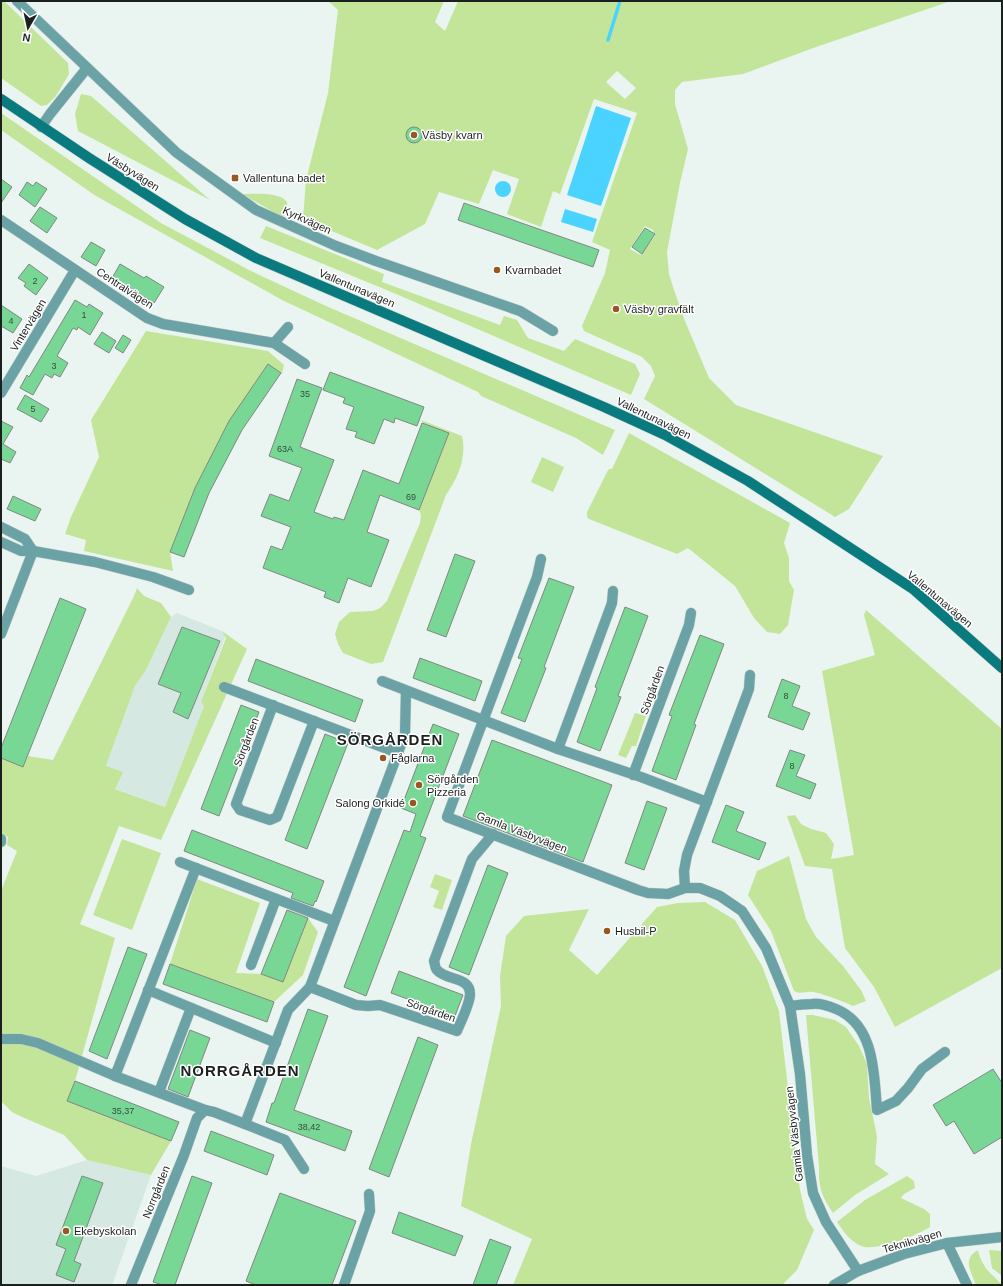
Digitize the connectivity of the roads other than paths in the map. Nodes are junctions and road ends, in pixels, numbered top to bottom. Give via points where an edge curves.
1 (17, 1) edge
2 (87, 68) junction
3 (1, 99) edge
4 (41, 127) junction
5 (1, 220) edge
6 (256, 258) joint
7 (75, 270) junction
8 (288, 327) dead end
9 (553, 331) dead end
10 (274, 343) junction
11 (305, 364) dead end
12 (1, 393) edge
13 (1, 527) edge
14 (1, 542) edge
15 (33, 551) junction
16 (541, 558) dead end
17 (189, 590) dead end
18 (613, 591) dead end
19 (691, 614) dead end
20 (1, 634) edge
21 (1002, 668) edge
22 (750, 675) dead end
23 (382, 681) dead end
24 (224, 687) dead end
25 (406, 691) junction
26 (273, 705) junction
27 (483, 720) junction
28 (314, 721) junction
29 (558, 749) junction
30 (398, 753) junction
31 (633, 775) junction
32 (707, 802) junction
33 (493, 834) junction
34 (180, 862) dead end
35 (196, 868) junction
36 (685, 888) junction
37 (276, 899) junction
38 (334, 921) junction
39 (250, 965) dead end
40 (310, 987) junction
41 (148, 990) junction
42 (790, 1006) junction
43 (191, 1008) junction
44 (1, 1039) edge
45 (276, 1043) junction
46 (945, 1052) dead end
47 (115, 1076) junction
48 (159, 1092) junction
49 (205, 1110) junction
50 (245, 1124) junction
51 (304, 1169) dead end
52 (370, 1194) dead end
53 (1002, 1237) edge
54 (947, 1243) junction
55 (858, 1271) junction
56 (131, 1285) edge
57 (344, 1285) edge
58 (834, 1285) edge
59 (968, 1285) edge

1 - 2 street, Kyrkvägen
2 - 4 street
2 - 9 street, Kyrkvägen via 177,153 256,210 362,256 520,311
3 - 4 main road, Väsbyvägen
4 - 6 main road, Väsbyvägen via 185,219
5 - 7 street, Centralvägen
6 - 21 main road, Vallentunavägen via 604,407 699,454 754,485 913,589
7 - 10 street, Centralvägen via 147,318 163,324
7 - 12 street, Vintervägen
8 - 10 street
10 - 11 street, Centralvägen
13 - 15 street via 25,538
14 - 15 street via 21,551
15 - 17 street via 94,562 152,577
15 - 20 street
16 - 27 street via 537,577
18 - 29 street via 612,603
19 - 31 street, Sörgården
22 - 32 street via 749,689
23 - 25 street
24 - 26 street
25 - 27 street
25 - 30 street via 405,734
26 - 28 street
26 - 28 street, Sörgården via 236,804 240,810 270,820 277,817
27 - 29 street
27 - 33 street, Gamla Väsbyvägen via 448,817
28 - 30 street
29 - 31 street
30 - 38 street
31 - 32 street
32 - 36 street via 687,855 684,871
33 - 36 street, Gamla Väsbyvägen via 648,893 668,894
33 - 40 street, Sörgården via 472,860 434,961 436,969 465,983 469,989 470,996 457,1031 380,1005 356,1004
34 - 35 street
35 - 37 street
35 - 41 street
36 - 42 street, Gamla Väsbyvägen via 700,888 720,896 742,911 766,948
37 - 38 street
37 - 39 street
38 - 40 street
40 - 45 street via 288,1010
41 - 43 street
41 - 47 street
42 - 46 street via 813,1003 829,1006 845,1013 860,1029 869,1047 874,1070 876,1110 896,1101 922,1069
42 - 55 street, Gamla Väsbyvägen via 813,1193 826,1222
43 - 45 street
43 - 48 street
44 - 47 street via 21,1039 38,1043
45 - 50 street
47 - 48 street
48 - 49 street
49 - 50 street
49 - 56 street, Norrgården via 197,1118
50 - 51 street via 285,1140
52 - 57 street via 370,1211
53 - 54 street, Teknikvägen
54 - 55 street, Teknikvägen via 904,1254
54 - 59 street
55 - 58 street, Teknikvägen

